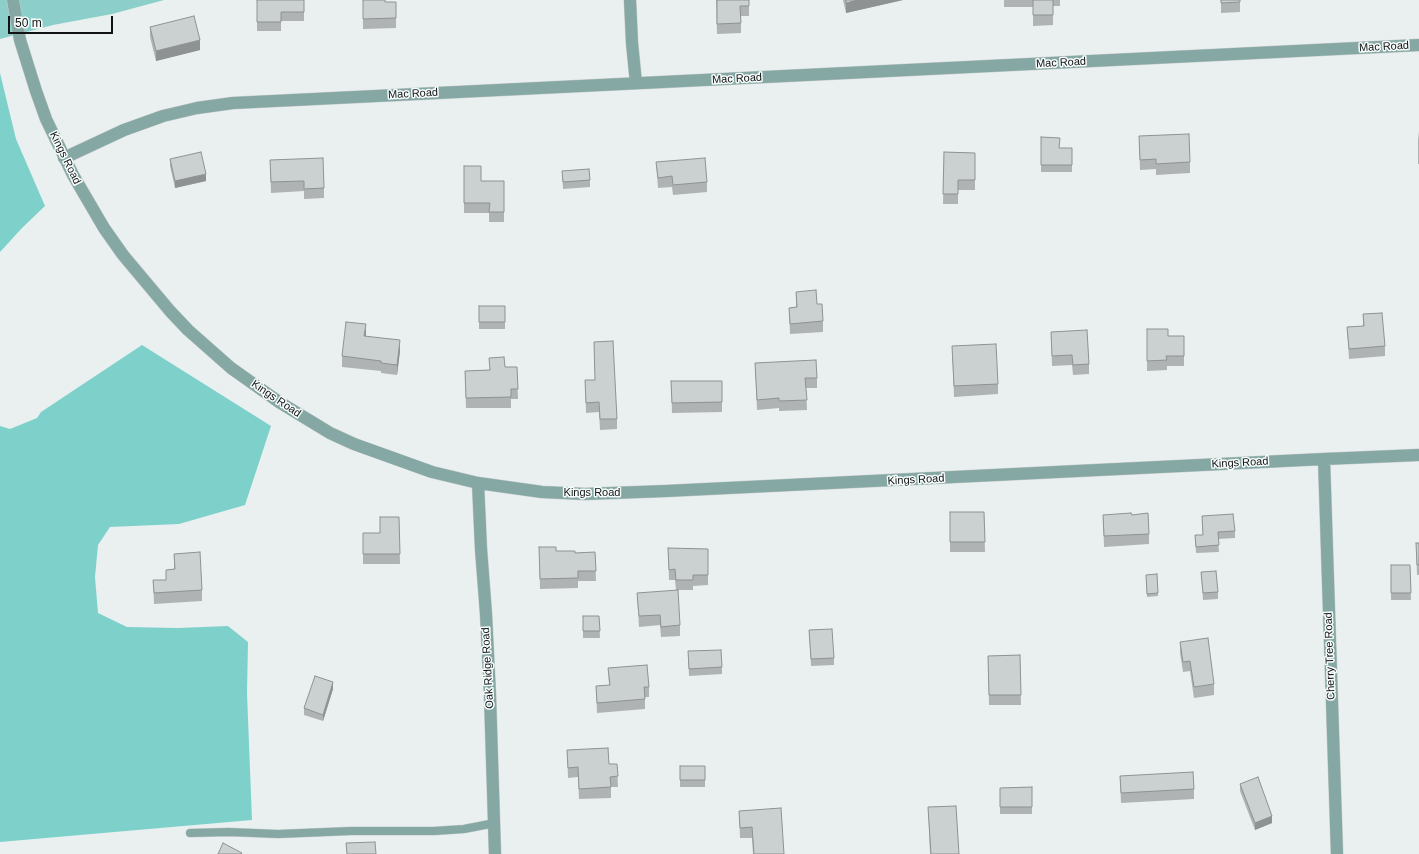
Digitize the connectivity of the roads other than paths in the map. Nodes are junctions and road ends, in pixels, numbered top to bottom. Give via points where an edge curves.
1 (13, 0) edge
2 (630, 0) edge
3 (1419, 45) edge
4 (636, 83) junction
5 (64, 158) junction
6 (1419, 456) edge
7 (1324, 459) junction
8 (478, 483) junction
9 (495, 824) junction
10 (190, 833) dead end
11 (495, 854) edge
12 (1337, 854) edge

1 - 5 street, Kings Road via 20,40 36,91
2 - 4 street
3 - 4 street, Mac Road
4 - 5 street, Mac Road via 233,103 163,116 124,130
5 - 8 street, Kings Road via 88,203 123,255 174,316 231,368 279,402 330,433 432,472
6 - 7 street, Kings Road
7 - 8 street, Kings Road via 600,494 542,492
7 - 12 street, Cherry Tree Road
8 - 9 street, Oak Ridge Road
9 - 10 lane via 434,831
9 - 11 street, Oak Ridge Road

